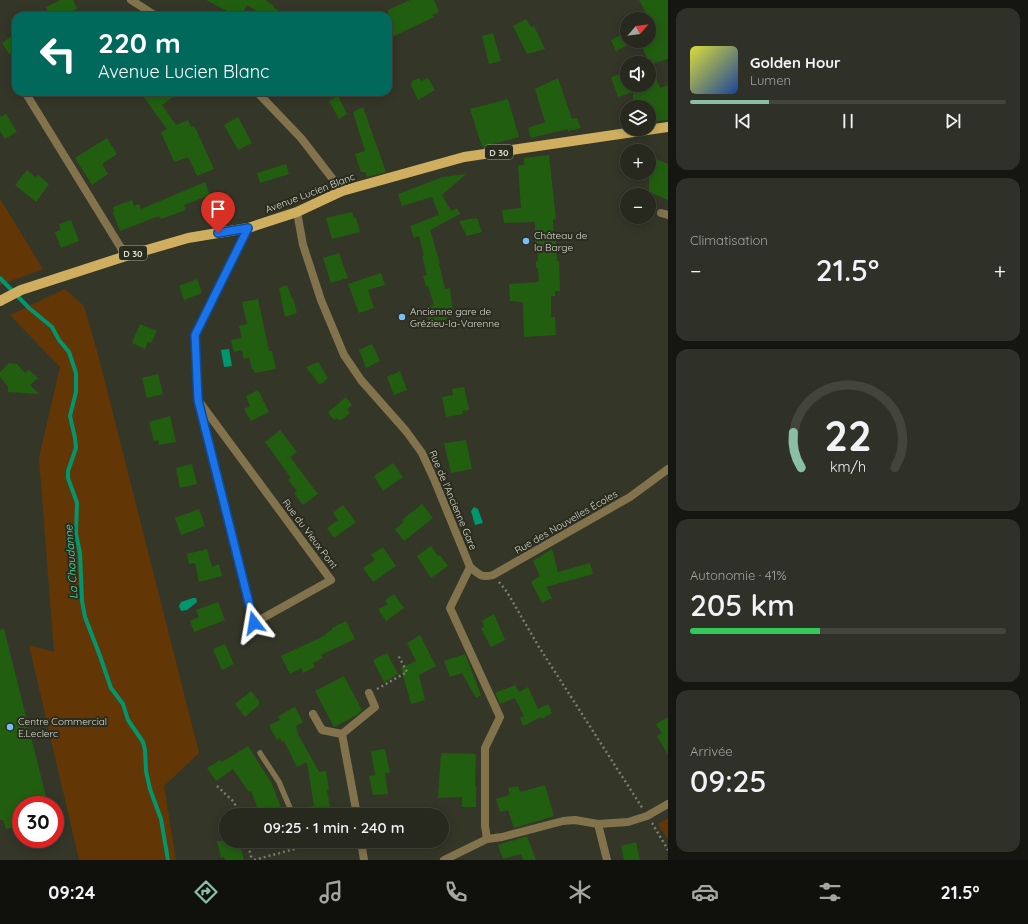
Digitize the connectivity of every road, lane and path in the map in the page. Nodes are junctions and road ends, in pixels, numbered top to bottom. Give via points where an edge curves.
1 (131, 0) edge
2 (150, 12) edge
3 (27, 96) edge
4 (261, 96) edge
5 (664, 128) edge
6 (342, 191) junction
7 (297, 212) junction
8 (248, 228) junction
9 (126, 256) junction
10 (2, 298) edge
11 (198, 400) junction
12 (668, 469) edge
13 (470, 567) junction
14 (493, 575) junction
15 (398, 655) dead end
16 (369, 693) joint
17 (313, 714) dead end
18 (342, 734) junction
19 (260, 753) dead end
20 (217, 786) dead end
21 (668, 804) edge
22 (236, 808) edge
23 (290, 808) edge
24 (356, 808) edge
25 (647, 816) junction
26 (598, 824) junction
27 (487, 839) junction
28 (249, 848) edge
29 (290, 848) edge
30 (362, 848) edge
31 (668, 850) edge
32 (253, 860) edge
33 (364, 860) edge
34 (444, 860) edge
35 (607, 860) edge

1 - 2 street
3 - 9 street
4 - 6 street via 301,138
5 - 6 main road, Avenue Lucien Blanc / D 30 via 464,157
6 - 7 main road, Avenue Lucien Blanc / D 30
7 - 8 main road, Avenue Lucien Blanc / D 30
7 - 13 street, Rue de l'Ancienne Gare via 303,245 321,300 344,355 361,380 422,453
8 - 9 main road, Avenue Lucien Blanc / D 30 via 188,238
8 - 11 street, Rue du Vieux Pont via 195,335
9 - 10 main road, Avenue Lucien Blanc / D 30
11 - 11 street, Rue du Vieux Pont via 202,416 254,623 331,580
12 - 14 street, Rue des Nouvelles Écoles via 630,497
13 - 14 street via 486,577
13 - 27 street via 450,608 500,717 485,748
14 - 25 path via 507,592 539,647
15 - 16 path via 407,672
16 - 18 street via 375,707
17 - 18 street via 322,730
18 - 24 street
19 - 23 lane via 279,782
20 - 22 path via 234,802
21 - 25 street
25 - 26 street via 628,822
25 - 31 path
26 - 27 street via 575,820 563,821
26 - 35 street
27 - 34 street
28 - 32 path
29 - 32 path
30 - 33 street

